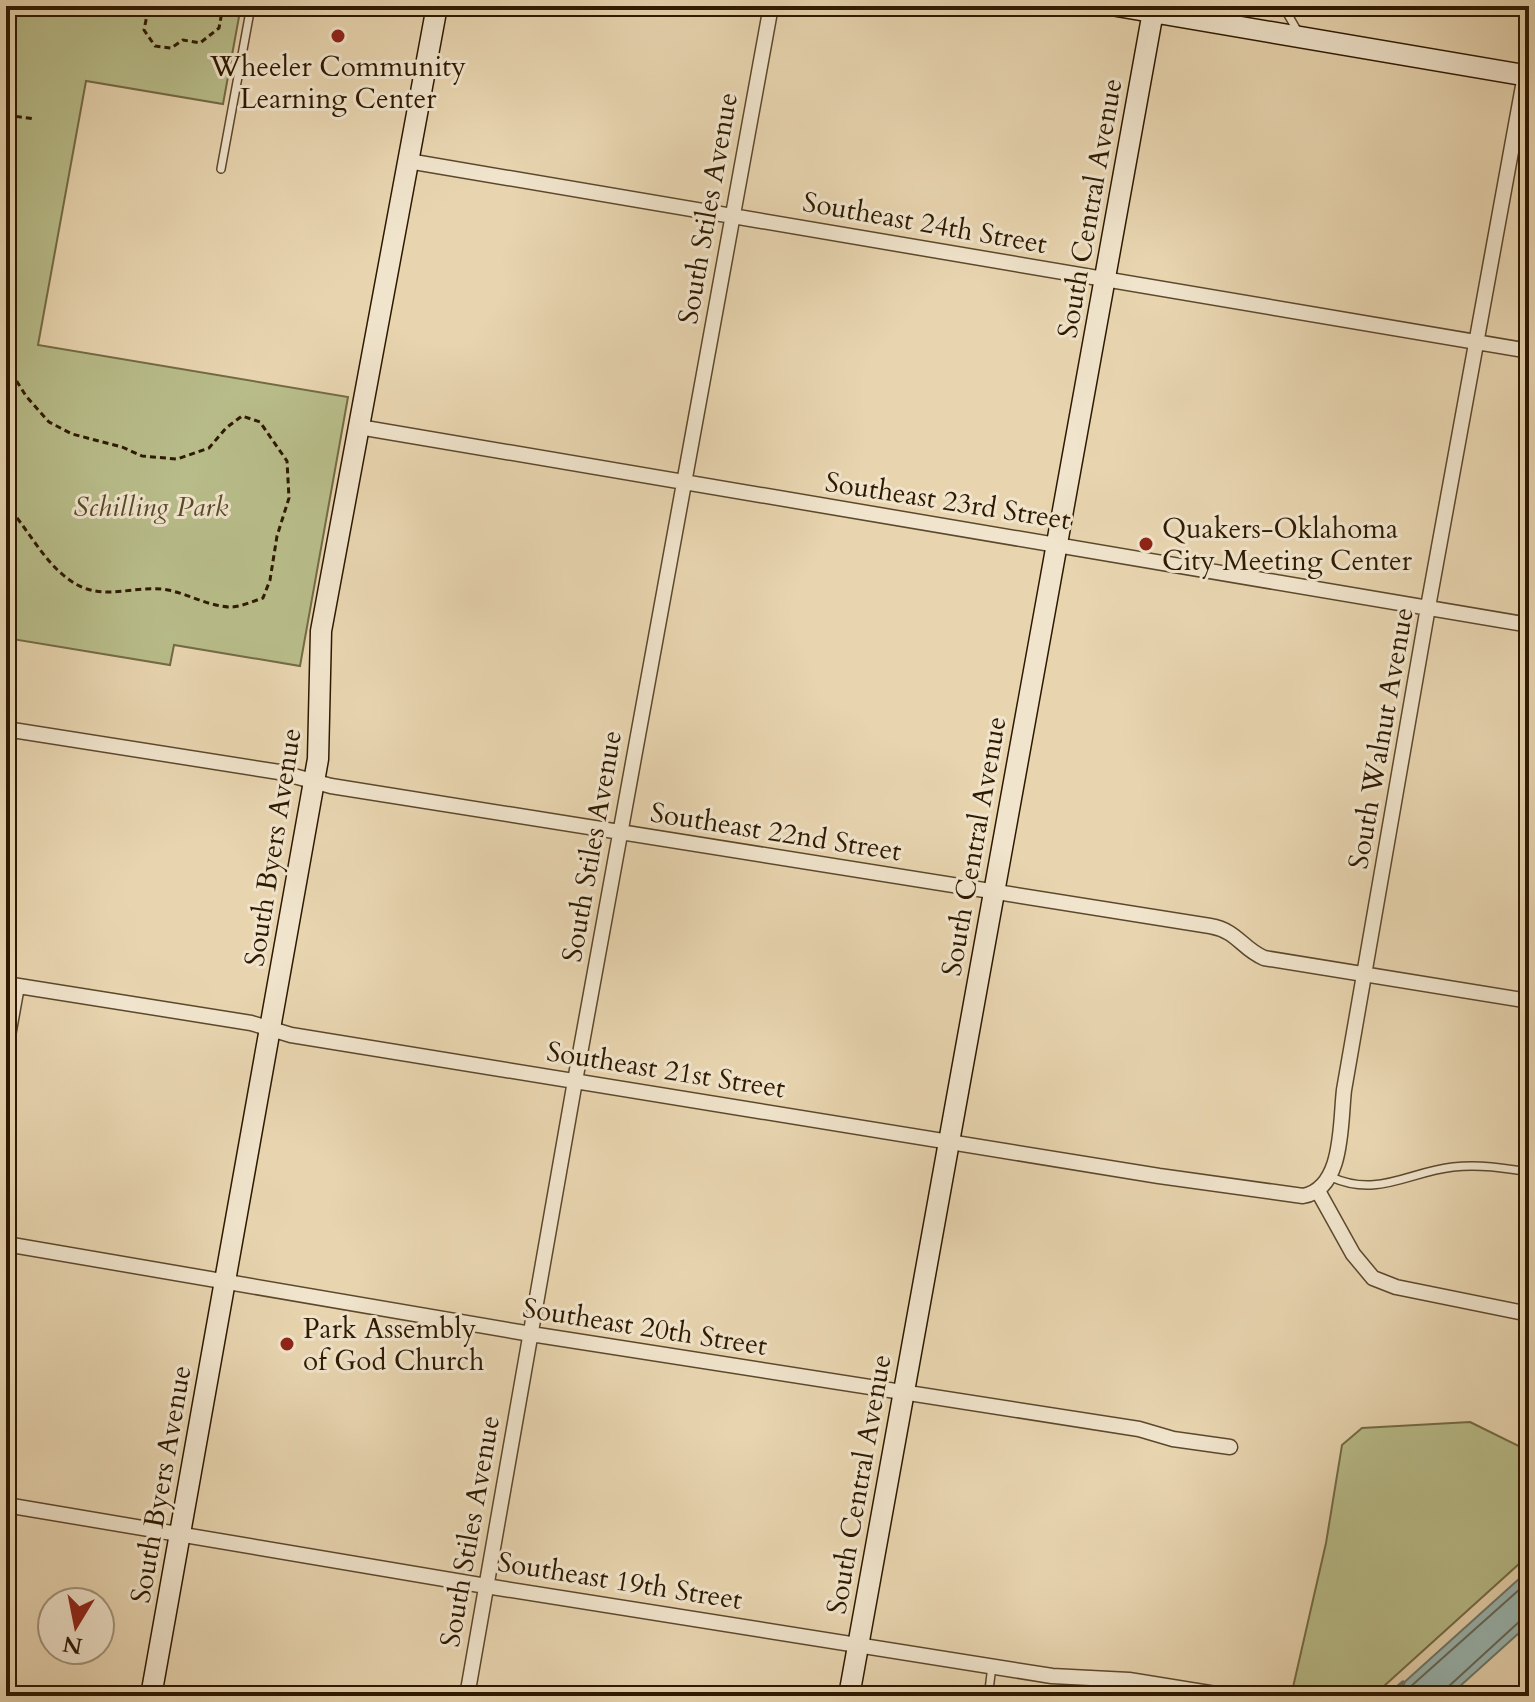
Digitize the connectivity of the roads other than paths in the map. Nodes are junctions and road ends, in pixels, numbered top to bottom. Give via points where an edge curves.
1 (251, 6) edge
2 (437, 6) edge
3 (771, 6) edge
4 (1117, 6) edge
5 (1283, 6) edge
6 (1154, 9) edge
7 (1214, 14) edge
8 (1301, 37) junction
9 (1529, 53) edge
10 (1527, 76) edge
11 (408, 161) junction
12 (221, 169) dead end
13 (732, 216) junction
14 (1106, 279) junction
15 (1477, 342) junction
16 (1529, 351) edge
17 (359, 427) junction
18 (683, 482) junction
19 (1056, 544) junction
20 (1428, 607) junction
21 (1529, 625) edge
22 (7, 729) edge
23 (6, 747) edge
24 (314, 782) junction
25 (620, 832) junction
26 (993, 891) junction
27 (1366, 975) junction
28 (12, 985) edge
29 (1529, 1001) edge
30 (270, 1029) junction
31 (6, 1047) edge
32 (575, 1081) junction
33 (948, 1141) junction
34 (1529, 1172) edge
35 (1331, 1177) junction
36 (1318, 1191) junction
37 (6, 1244) edge
38 (224, 1282) junction
39 (1529, 1314) edge
40 (531, 1334) junction
41 (903, 1392) junction
42 (1230, 1447) dead end
43 (6, 1505) edge
44 (179, 1534) junction
45 (486, 1586) junction
46 (858, 1644) junction
47 (992, 1666) junction
48 (151, 1696) edge
49 (467, 1696) edge
50 (849, 1696) edge
51 (985, 1696) edge
52 (1228, 1696) edge

1 - 12 lane
2 - 11 main road, South Byers Avenue
3 - 13 street, South Stiles Avenue
4 - 6 main road
5 - 8 lane
6 - 7 main road
6 - 14 main road, South Central Avenue
7 - 8 main road
8 - 10 main road
9 - 10 street, South Walnut Avenue
10 - 15 street, South Walnut Avenue
11 - 13 street, Southeast 24th Street
11 - 17 main road, South Byers Avenue
13 - 14 street, Southeast 24th Street
13 - 18 street, South Stiles Avenue
14 - 15 street, Southeast 24th Street
14 - 19 main road, South Central Avenue
15 - 16 street, Southeast 24th Street
15 - 20 street, South Walnut Avenue
17 - 18 street, Southeast 23rd Street
17 - 24 main road, South Byers Avenue via 320,643
18 - 19 street, Southeast 23rd Street
18 - 25 street, South Stiles Avenue
19 - 20 street, Southeast 23rd Street
19 - 26 main road, South Central Avenue
20 - 21 street, Southeast 23rd Street
20 - 27 street, South Walnut Avenue
22 - 23 street
22 - 24 street, Southeast 22nd Street
24 - 25 street, Southeast 22nd Street
24 - 30 main road, South Byers Avenue
25 - 26 street, Southeast 22nd Street
25 - 32 street, South Stiles Avenue
26 - 27 street, Southeast 22nd Street via 1221,928 1264,958
26 - 33 main road, South Central Avenue
27 - 29 street, Southeast 22nd Street
27 - 35 street, South Walnut Avenue
28 - 30 street, Southeast 21st Street
28 - 31 street
30 - 32 street, Southeast 21st Street
30 - 38 main road, South Byers Avenue
32 - 33 street, Southeast 21st Street
32 - 40 street, South Stiles Avenue
33 - 36 street, Southeast 21st Street via 1294,1195
33 - 41 main road, South Central Avenue
34 - 35 lane via 1452,1167 1361,1186
35 - 36 street
36 - 39 street via 1362,1269 1383,1283
37 - 38 street, Southeast 20th Street
38 - 40 street, Southeast 20th Street
38 - 44 main road, South Byers Avenue
40 - 41 street, Southeast 20th Street
40 - 45 street, South Stiles Avenue
41 - 42 street, Southeast 20th Street
41 - 46 main road, South Central Avenue
43 - 44 street, Southeast 19th Street
44 - 45 street, Southeast 19th Street
44 - 48 main road, South Byers Avenue
45 - 46 street, Southeast 19th Street
45 - 49 street, South Stiles Avenue
46 - 47 street, Southeast 19th Street
46 - 50 main road, South Central Avenue
47 - 51 lane
47 - 52 street, Southeast 19th Street

